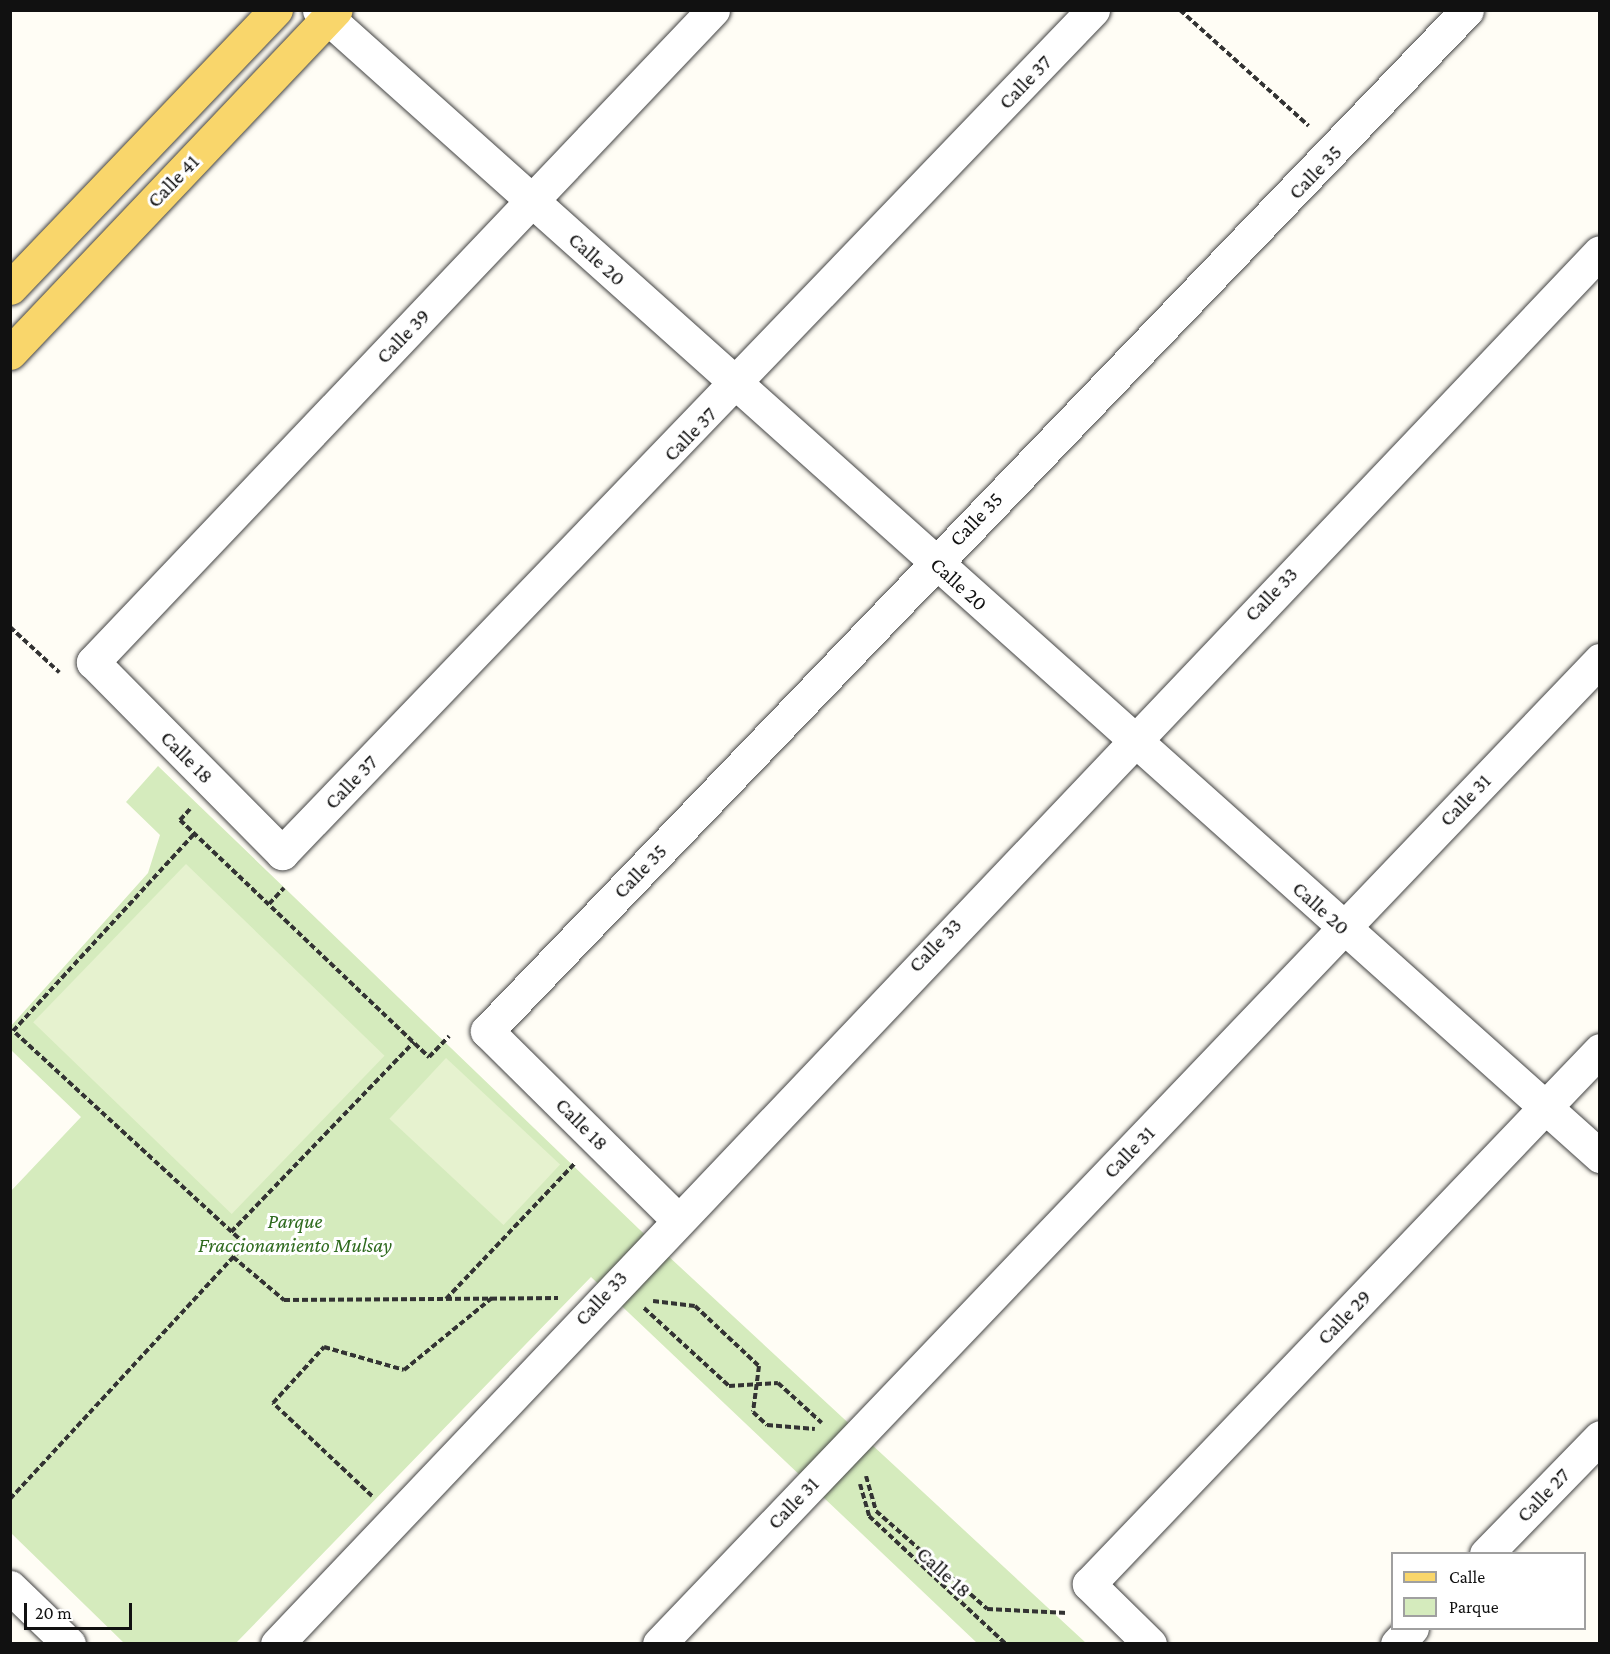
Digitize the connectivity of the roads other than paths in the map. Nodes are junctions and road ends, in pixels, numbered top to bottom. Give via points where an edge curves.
1 (276, 10) edge
2 (713, 10) edge
3 (1093, 10) edge
4 (1467, 10) edge
5 (328, 13) edge
6 (532, 201) junction
7 (1599, 252) edge
8 (10, 288) edge
9 (10, 352) edge
10 (738, 384) junction
11 (935, 562) junction
12 (1599, 660) edge
13 (93, 662) joint
14 (1132, 738) junction
15 (285, 868) joint
16 (1343, 928) junction
17 (488, 1031) joint
18 (1599, 1050) edge
19 (1544, 1108) junction
20 (1599, 1156) edge
21 (676, 1218) junction
22 (1599, 1437) edge
23 (1488, 1552) edge
24 (10, 1587) edge
25 (1411, 1630) edge
26 (69, 1644) edge
27 (276, 1644) edge
28 (659, 1644) edge
29 (1150, 1644) edge
30 (1398, 1644) edge

1 - 8 main road, Calle 41
2 - 6 street, Calle 39
3 - 10 street, Calle 37
4 - 11 street, Calle 35 via 1337,150
5 - 6 street, Calle 20
5 - 9 main road, Calle 41
6 - 10 street, Calle 20
6 - 13 street, Calle 39
7 - 14 street, Calle 33
10 - 11 street, Calle 20
10 - 15 street, Calle 37
11 - 14 street, Calle 20
11 - 17 street, Calle 35
12 - 16 street, Calle 31
13 - 15 street, Calle 18
14 - 16 street, Calle 20
14 - 21 street, Calle 33
16 - 19 street, Calle 20
16 - 28 street, Calle 31
17 - 21 street, Calle 18
18 - 19 street, Calle 29
19 - 20 street, Calle 20
19 - 29 street, Calle 29 via 1089,1584
21 - 27 street, Calle 33
22 - 23 street, Calle 27
24 - 26 street
25 - 30 street

